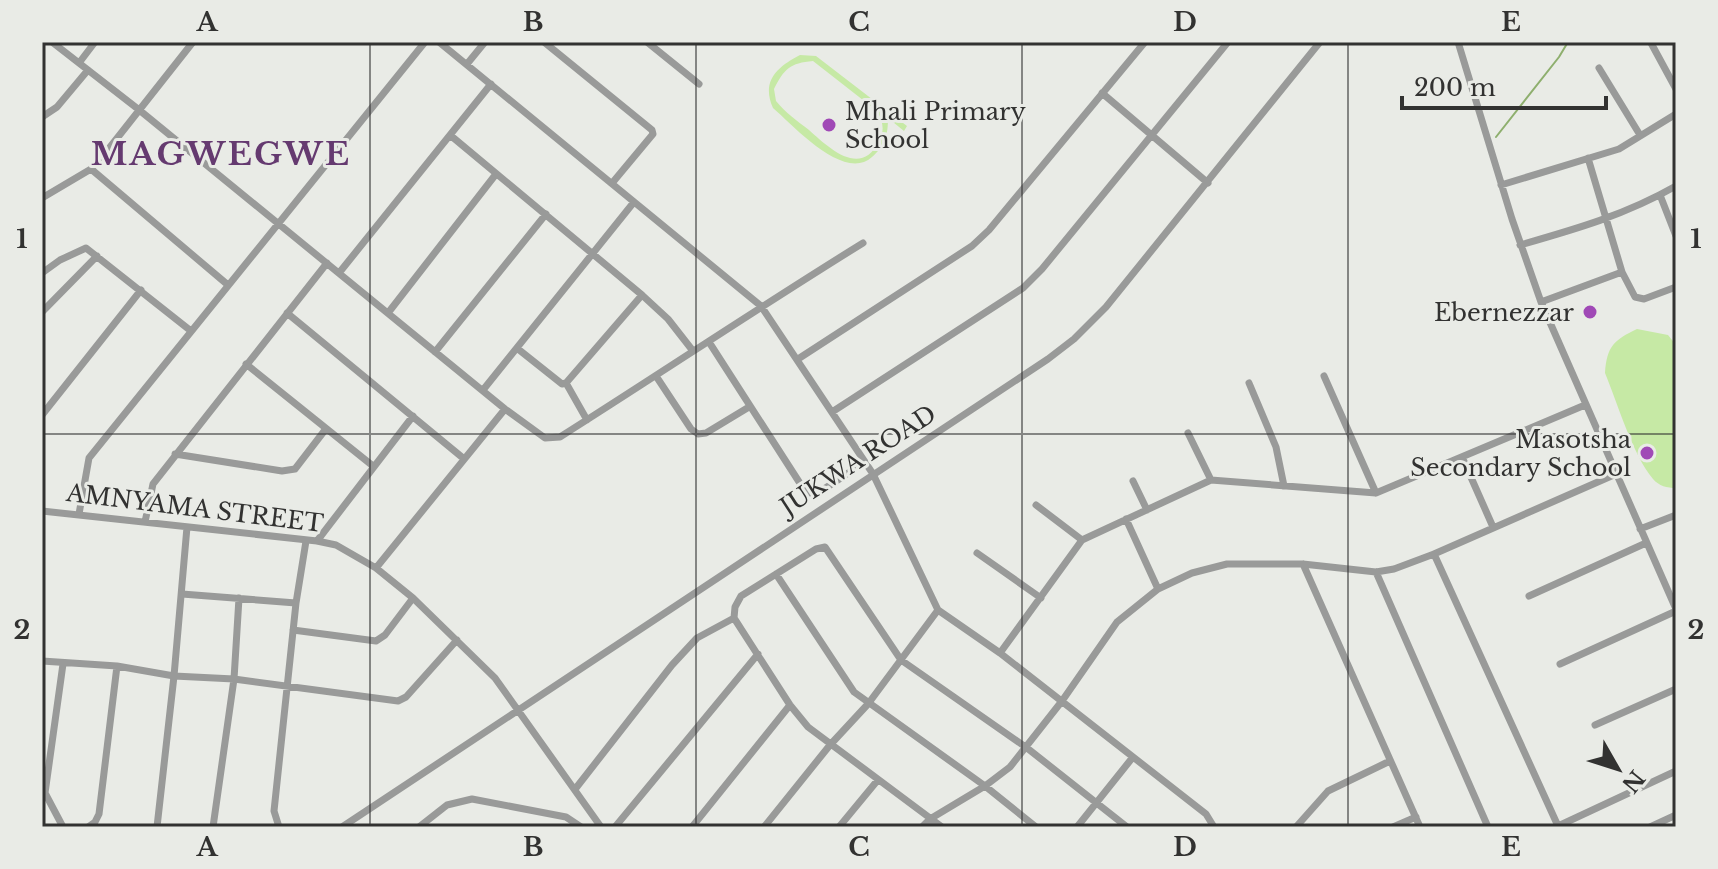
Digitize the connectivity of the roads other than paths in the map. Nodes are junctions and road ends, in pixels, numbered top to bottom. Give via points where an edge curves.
1 (52, 42) edge
2 (95, 42) edge
3 (193, 42) edge
4 (425, 42) edge
5 (439, 42) edge
6 (485, 42) edge
7 (544, 42) edge
8 (647, 42) edge
9 (1145, 42) edge
10 (1228, 42) edge
11 (1320, 42) edge
12 (1458, 42) edge
13 (1651, 43) edge
14 (79, 63) junction
15 (467, 64) junction
16 (1599, 68) dead end
17 (88, 70) junction
18 (491, 84) junction
19 (699, 84) dead end
20 (1676, 89) edge
21 (1102, 93) junction
22 (138, 109) junction
23 (1676, 114) edge
24 (42, 117) edge
25 (450, 135) junction
26 (1640, 135) junction
27 (1152, 137) junction
28 (1588, 158) junction
29 (91, 169) junction
30 (496, 174) junction
31 (613, 182) junction
32 (1208, 183) junction
33 (1501, 185) junction
34 (1676, 186) edge
35 (1660, 195) junction
36 (42, 198) edge
37 (634, 202) junction
38 (546, 214) junction
39 (1606, 220) junction
40 (279, 223) junction
41 (1676, 236) edge
42 (863, 243) dead end
43 (1520, 245) junction
44 (592, 251) junction
45 (97, 256) junction
46 (327, 263) junction
47 (1622, 272) junction
48 (42, 273) edge
49 (339, 273) junction
50 (228, 285) junction
51 (1676, 287) edge
52 (141, 290) junction
53 (642, 295) junction
54 (1541, 302) junction
55 (761, 306) junction
56 (42, 312) edge
57 (287, 313) junction
58 (388, 313) junction
59 (191, 331) junction
60 (709, 342) junction
61 (518, 349) junction
62 (693, 351) junction
63 (435, 352) junction
64 (798, 359) junction
65 (246, 364) junction
66 (656, 376) junction
67 (1324, 376) dead end
68 (566, 383) junction
69 (1249, 383) dead end
70 (483, 390) junction
71 (1585, 405) junction
72 (749, 407) junction
73 (505, 409) junction
74 (832, 412) junction
75 (42, 415) edge
76 (413, 416) junction
77 (587, 420) junction
78 (325, 430) junction
79 (1188, 433) dead end
80 (175, 454) junction
81 (1462, 457) junction
82 (463, 458) junction
83 (865, 462) junction
84 (373, 466) junction
85 (873, 474) junction
86 (1616, 474) junction
87 (1211, 480) junction
88 (1133, 481) dead end
89 (1284, 486) junction
90 (1376, 493) junction
91 (1036, 505) dead end
92 (1147, 510) junction
93 (42, 511) edge
94 (79, 514) junction
95 (1676, 515) edge
96 (1126, 519) junction
97 (145, 522) junction
98 (187, 527) junction
99 (1493, 527) junction
100 (1640, 529) junction
101 (1082, 540) junction
102 (306, 541) junction
103 (317, 541) junction
104 (1646, 543) junction
105 (977, 553) dead end
106 (1434, 554) junction
107 (1303, 564) junction
108 (376, 568) junction
109 (1376, 572) junction
110 (776, 574) junction
111 (1158, 589) junction
112 (182, 594) junction
113 (1529, 596) dead end
114 (1674, 596) edge
115 (239, 598) junction
116 (413, 598) junction
117 (1041, 598) junction
118 (296, 603) junction
119 (938, 610) junction
120 (1676, 610) edge
121 (734, 618) junction
122 (293, 630) junction
123 (457, 640) junction
124 (1000, 653) junction
125 (758, 654) junction
126 (901, 660) junction
127 (42, 661) edge
128 (63, 664) junction
129 (1560, 664) dead end
130 (117, 666) junction
131 (174, 676) junction
132 (234, 679) junction
133 (287, 686) junction
134 (1676, 689) edge
135 (1062, 701) junction
136 (868, 704) junction
137 (790, 705) junction
138 (519, 708) junction
139 (1595, 725) dead end
140 (830, 745) junction
141 (1027, 748) junction
142 (1133, 757) junction
143 (1390, 761) junction
144 (1676, 771) edge
145 (877, 781) junction
146 (985, 786) junction
147 (576, 788) junction
148 (43, 794) edge
149 (1097, 802) junction
150 (1676, 815) edge
151 (1416, 817) junction
152 (930, 819) junction
153 (1557, 826) edge
154 (63, 827) edge
155 (88, 827) edge
156 (157, 827) edge
157 (213, 827) edge
158 (279, 827) edge
159 (342, 827) edge
160 (420, 827) edge
161 (581, 827) edge
162 (601, 827) edge
163 (615, 827) edge
164 (692, 827) edge
165 (764, 827) edge
166 (839, 827) edge
167 (922, 827) edge
168 (942, 827) edge
169 (1036, 827) edge
170 (1077, 827) edge
171 (1127, 827) edge
172 (1214, 827) edge
173 (1296, 827) edge
174 (1393, 827) edge
175 (1420, 827) edge
176 (1488, 827) edge
177 (1650, 827) edge

1 - 14 street
2 - 14 street
3 - 22 street
4 - 40 street
5 - 15 street
6 - 15 street
7 - 31 street via 652,130
8 - 19 street
9 - 21 street
10 - 27 street
11 - 32 street, JUKWA ROAD
12 - 33 street
13 - 20 street
14 - 17 street
15 - 18 street
16 - 26 street
17 - 22 street
17 - 24 street
18 - 25 street
18 - 31 street
21 - 27 street
21 - 64 street via 972,246
22 - 29 street
22 - 40 street
23 - 26 street
25 - 30 street
25 - 49 street
26 - 28 street via 1619,149
27 - 32 street
27 - 74 street via 1023,288
28 - 33 street
28 - 39 street
29 - 36 street
29 - 50 street
30 - 38 street
30 - 58 street
31 - 37 street
32 - 85 street, JUKWA ROAD via 1074,339
33 - 43 street
34 - 35 street
35 - 39 street
35 - 41 street
37 - 44 street
37 - 55 street
38 - 44 street
38 - 63 street
39 - 43 street
39 - 47 street
40 - 46 street
40 - 50 street
42 - 55 street
43 - 54 street
44 - 53 street
44 - 61 street
45 - 48 street via 86,248
45 - 52 street
45 - 56 street
46 - 49 street
46 - 57 street
47 - 51 street via 1639,300
47 - 54 street
49 - 58 street
50 - 59 street
52 - 59 street
52 - 75 street
53 - 62 street
53 - 68 street
54 - 71 street
55 - 60 street
55 - 64 street
57 - 65 street
57 - 76 street
58 - 63 street
59 - 94 street via 89,458
60 - 62 street
60 - 72 street
61 - 68 street
61 - 70 street
62 - 66 street
63 - 70 street
64 - 74 street
65 - 78 street
65 - 80 street
66 - 72 street via 698,434
66 - 77 street
67 - 90 street
68 - 77 street
69 - 89 street via 1276,447
70 - 73 street
71 - 81 street
71 - 86 street
72 - 83 street via 810,493
73 - 77 street via 539,435 553,439
73 - 82 street
74 - 83 street
76 - 82 street
76 - 84 street
78 - 80 street via 295,469
78 - 84 street
79 - 87 street
80 - 97 street via 151,487
81 - 90 street
81 - 99 street
82 - 108 street
83 - 85 street
84 - 103 street
85 - 119 street
85 - 138 street, JUKWA ROAD
86 - 99 street
86 - 100 street
87 - 89 street
87 - 92 street
88 - 92 street
89 - 90 street
91 - 101 street
92 - 96 street
93 - 94 street, AMNYAMA STREET
94 - 97 street, AMNYAMA STREET
95 - 100 street
96 - 101 street
96 - 111 street
97 - 98 street, AMNYAMA STREET
98 - 102 street, AMNYAMA STREET
98 - 112 street
99 - 106 street
100 - 104 street
101 - 117 street
102 - 103 street, AMNYAMA STREET
102 - 118 street
103 - 108 street, AMNYAMA STREET via 336,545
104 - 113 street
104 - 114 street
105 - 117 street
106 - 109 street
106 - 153 street
107 - 109 street
107 - 111 street via 1213,566
107 - 143 street
108 - 116 street, AMNYAMA STREET
109 - 176 street
110 - 121 street via 741,596
110 - 126 street via 825,547
110 - 136 street via 844,680
111 - 135 street via 1117,622
112 - 115 street
112 - 131 street
114 - 120 street
115 - 118 street
115 - 132 street
116 - 122 street via 376,641
116 - 123 street, AMNYAMA STREET
117 - 124 street
118 - 122 street
119 - 124 street
119 - 126 street
120 - 129 street
121 - 125 street
121 - 147 street via 697,638
122 - 133 street
123 - 133 street via 401,700
123 - 138 street, AMNYAMA STREET
124 - 135 street
125 - 137 street
125 - 163 street
126 - 136 street
126 - 141 street
127 - 128 street
128 - 130 street
128 - 148 street
130 - 131 street
130 - 155 street via 99,814
131 - 132 street
131 - 156 street
132 - 133 street
132 - 157 street
133 - 158 street via 274,811
134 - 139 street
135 - 141 street
135 - 142 street
136 - 140 street
136 - 146 street
137 - 140 street
137 - 164 street
138 - 147 street, AMNYAMA STREET
138 - 159 street, JUKWA ROAD
140 - 145 street
140 - 165 street
141 - 146 street
141 - 149 street
142 - 149 street
142 - 172 street via 1206,814
143 - 151 street
143 - 173 street via 1328,791
144 - 153 street
145 - 152 street
145 - 166 street
146 - 152 street
146 - 169 street
147 - 162 street, AMNYAMA STREET
148 - 154 street
149 - 170 street
149 - 171 street
150 - 177 street
151 - 174 street
151 - 175 street
152 - 167 street
152 - 168 street
160 - 161 street via 447,805 472,799 566,817

